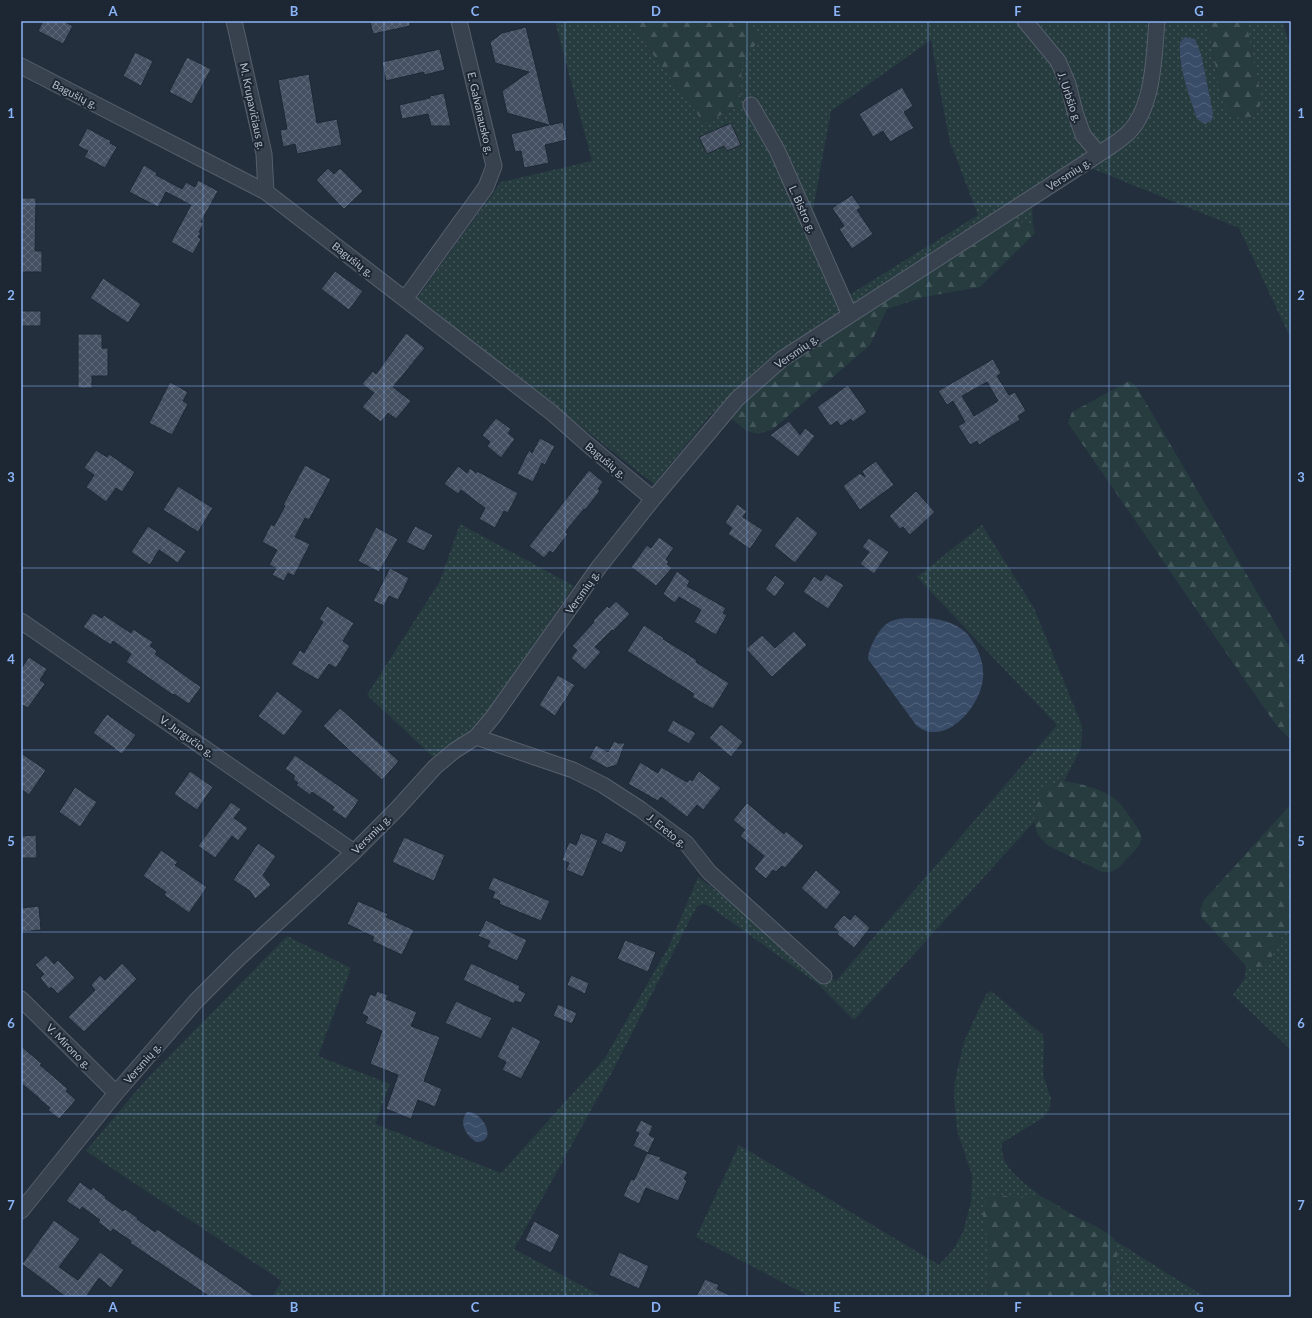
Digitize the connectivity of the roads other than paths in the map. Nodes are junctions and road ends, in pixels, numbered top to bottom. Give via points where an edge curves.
1 (234, 21) edge
2 (459, 21) edge
3 (1025, 21) edge
4 (1157, 21) edge
5 (21, 66) edge
6 (752, 105) dead end
7 (1099, 154) junction
8 (266, 192) junction
9 (405, 299) junction
10 (850, 315) junction
11 (653, 499) junction
12 (21, 621) edge
13 (476, 737) junction
14 (354, 852) junction
15 (824, 976) dead end
16 (21, 999) edge
17 (116, 1093) junction
18 (21, 1211) edge

1 - 8 street, M. Krupavičiaus g. via 264,154
2 - 9 street, E. Galvanausko g. via 494,166 486,187
3 - 7 street, J. Urbšio g. via 1058,61 1068,84 1083,135
4 - 7 street, Versmių g. via 1147,98 1138,120 1128,132
5 - 8 street, Bagušių g.
6 - 10 street, L. Bistro g. via 777,150
7 - 10 street, Versmių g.
8 - 9 street, Bagušių g.
9 - 11 street, Bagušių g. via 550,412
10 - 11 street, Versmių g. via 782,359 737,399
11 - 13 street, Versmių g. via 599,568 493,718
12 - 14 street, V. Jurgučio g.
13 - 14 street, Versmių g. via 435,767
13 - 15 street, J. Ereto g. via 573,770 603,785 640,809 686,843 709,872
14 - 17 street, Versmių g. via 196,1001
16 - 17 street, V. Mirono g.
17 - 18 street, Versmių g.

